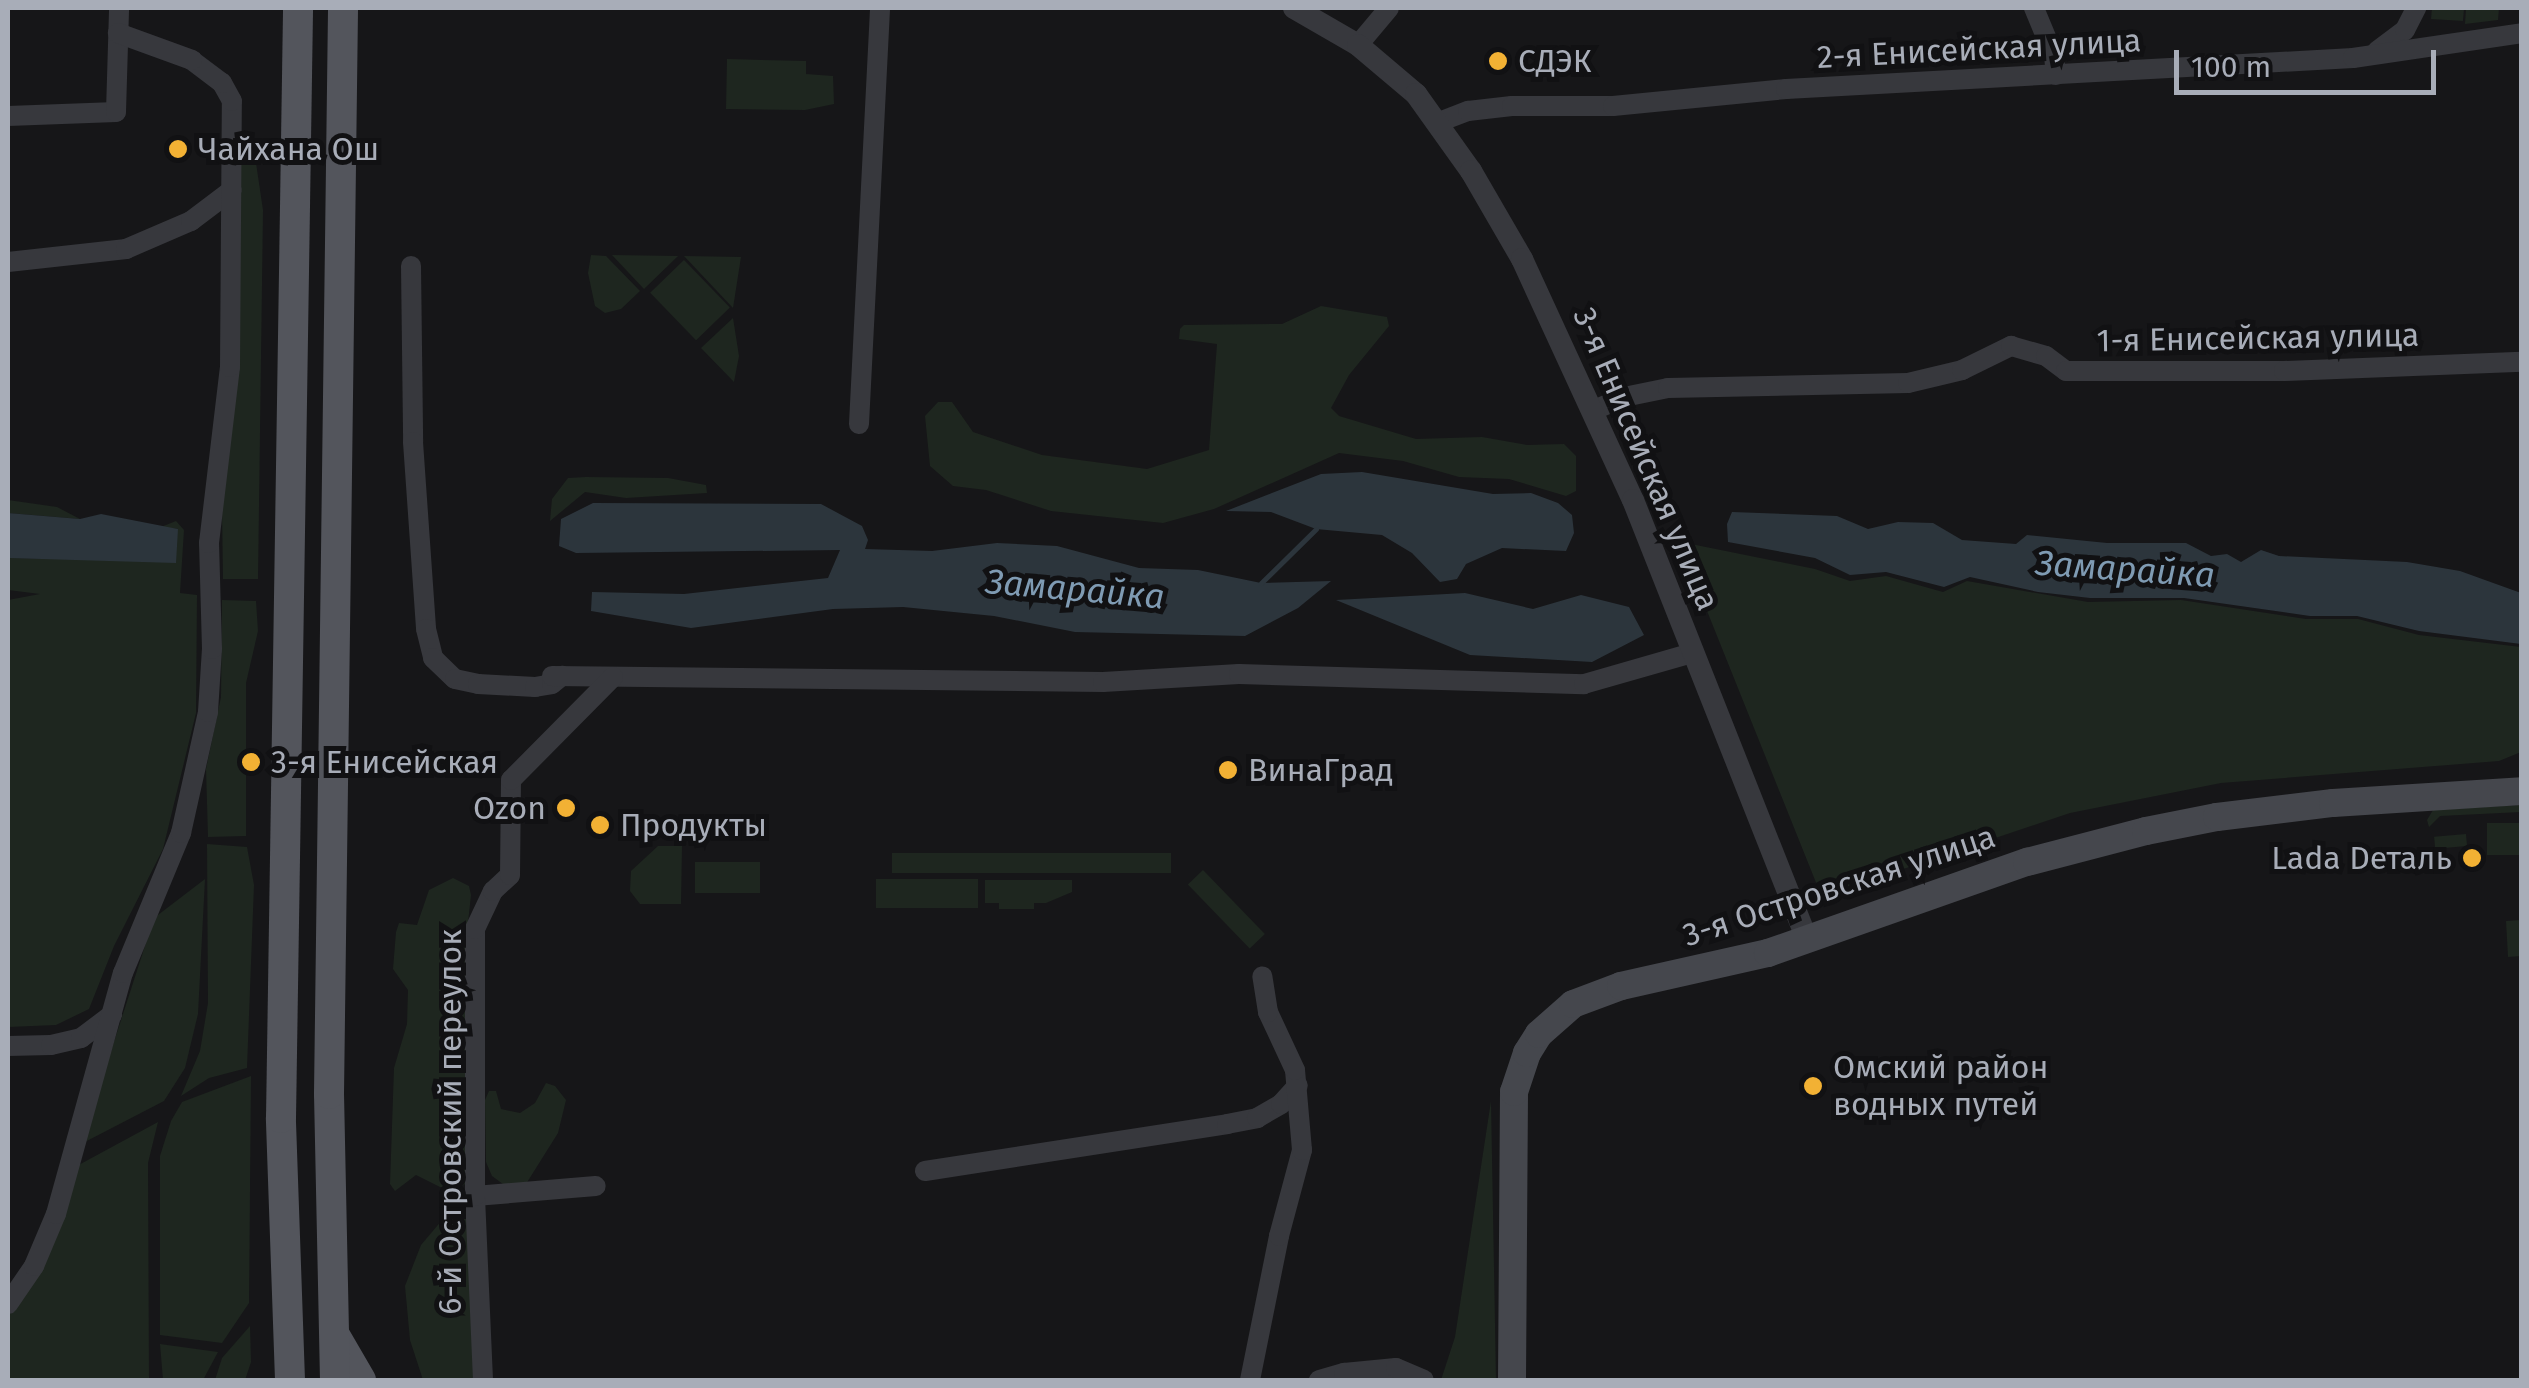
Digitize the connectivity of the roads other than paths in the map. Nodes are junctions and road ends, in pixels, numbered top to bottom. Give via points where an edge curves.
1 (119, 8) edge
2 (298, 8) edge
3 (343, 8) edge
4 (880, 8) edge
5 (1294, 8) edge
6 (1389, 8) edge
7 (2034, 8) edge
8 (2416, 8) edge
9 (118, 33) junction
10 (2522, 33) edge
11 (1358, 45) junction
12 (2371, 54) junction
13 (2056, 75) junction
14 (8, 116) edge
15 (1439, 122) junction
16 (232, 190) junction
17 (8, 262) edge
18 (411, 266) dead end
19 (2522, 362) edge
20 (1594, 410) junction
21 (859, 424) dead end
22 (1692, 654) junction
23 (613, 677) junction
24 (2522, 791) edge
25 (1806, 940) junction
26 (1262, 976) dead end
27 (113, 1014) junction
28 (8, 1046) edge
29 (1298, 1086) junction
30 (924, 1171) dead end
31 (596, 1186) dead end
32 (475, 1196) junction
33 (12, 1296) edge
34 (332, 1330) junction
35 (286, 1333) junction
36 (268, 1380) edge
37 (290, 1380) edge
38 (335, 1380) edge
39 (362, 1380) edge
40 (482, 1380) edge
41 (1250, 1380) edge
42 (1318, 1380) edge
43 (1424, 1380) edge
44 (1512, 1380) edge

1 - 9 street
2 - 35 main road via 281,1078
3 - 34 main road
4 - 21 street
5 - 11 street, 3-я Енисейская улица
6 - 11 street
7 - 13 street
8 - 12 street via 2405,30
9 - 14 street via 116,112
9 - 16 street via 192,60 222,83 234,121
10 - 12 street, 2-я Енисейская улица
11 - 15 street, 3-я Енисейская улица
12 - 13 street, 2-я Енисейская улица
13 - 15 street, 2-я Енисейская улица via 1613,106 1512,106
15 - 20 street, 3-я Енисейская улица via 1522,259
16 - 17 street via 191,221 126,250
16 - 27 street via 230,366 209,543 208,712 181,833 123,973
18 - 23 street via 413,442 433,658 455,679 478,684
19 - 20 street, 1-я Енисейская улица via 2066,372 2046,356 2011,346 1952,374 1908,383 1668,388
20 - 22 street, 3-я Енисейская улица
22 - 23 street via 1584,684 1240,674 1103,682
22 - 25 street, 3-я Енисейская улица
23 - 32 street, 6-й Островский переулок via 510,780 510,874 493,891 475,929
24 - 25 main road, 3-я Островская улица via 2333,804 2164,828 2027,862
25 - 44 main road, 3-я Островская улица via 1594,993 1540,1034 1520,1072 1511,1131
26 - 29 street via 1268,1012
27 - 28 street via 81,1038
27 - 33 street via 56,1214
29 - 30 street via 1280,1104 1242,1121
29 - 41 street via 1302,1150
31 - 32 street
32 - 40 street, 6-й Островский переулок
34 - 38 main road
34 - 39 main road
35 - 36 main road
35 - 37 main road
42 - 43 street via 1396,1368

